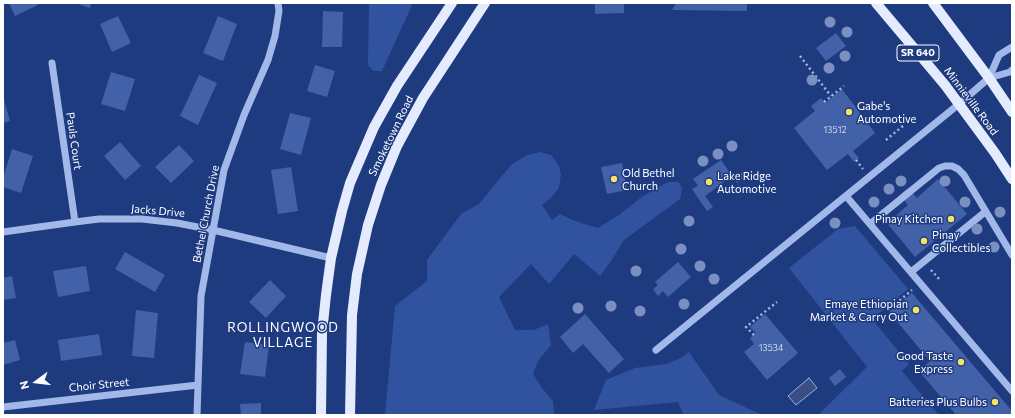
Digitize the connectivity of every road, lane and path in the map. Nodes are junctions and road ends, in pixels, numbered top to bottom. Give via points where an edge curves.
1 (278, 3) edge
2 (452, 3) edge
3 (485, 3) edge
4 (876, 3) edge
5 (933, 3) edge
6 (1012, 46) edge
7 (800, 56) dead end
8 (52, 63) dead end
9 (1012, 70) edge
10 (988, 78) junction
11 (844, 86) dead end
12 (831, 96) junction
13 (824, 102) dead end
14 (959, 104) junction
15 (1012, 112) edge
16 (904, 125) dead end
17 (886, 140) dead end
18 (1012, 179) edge
19 (846, 196) junction
20 (985, 212) junction
21 (75, 222) junction
22 (870, 224) junction
23 (213, 230) junction
24 (3, 232) edge
25 (1012, 255) edge
26 (332, 258) junction
27 (911, 272) junction
28 (912, 290) dead end
29 (776, 302) dead end
30 (888, 310) dead end
31 (754, 335) dead end
32 (656, 350) dead end
33 (198, 385) junction
34 (1012, 391) edge
35 (3, 407) edge
36 (197, 415) edge
37 (321, 415) edge
38 (350, 415) edge

1 - 23 street, Bethel Church Drive via 275,36 224,170
2 - 26 main road, Smoketown Road via 397,86 374,127 350,184
3 - 38 main road, Smoketown Road via 423,98 397,146 381,185 368,225 357,274 352,315
4 - 14 main road, Minnieville Road / SR 640
5 - 10 main road
6 - 10 street via 999,55
7 - 12 path
8 - 21 street, Pauls Court
9 - 10 street
10 - 14 street
10 - 15 main road
11 - 12 path
12 - 13 path
14 - 18 main road, Minnieville Road / SR 640
14 - 19 street
16 - 17 path
19 - 22 street
19 - 32 street
20 - 22 street via 961,171 945,166 939,168
20 - 25 street
20 - 27 street
21 - 23 street, Jacks Drive via 142,219
21 - 24 street, Jacks Drive
22 - 27 street
23 - 26 street, Jacks Drive
23 - 33 street, Bethel Church Drive via 201,296
26 - 37 main road, Smoketown Road via 322,334
27 - 34 street
28 - 30 path
29 - 31 path via 746,327
33 - 35 street, Choir Street
33 - 36 street, Bethel Church Drive

